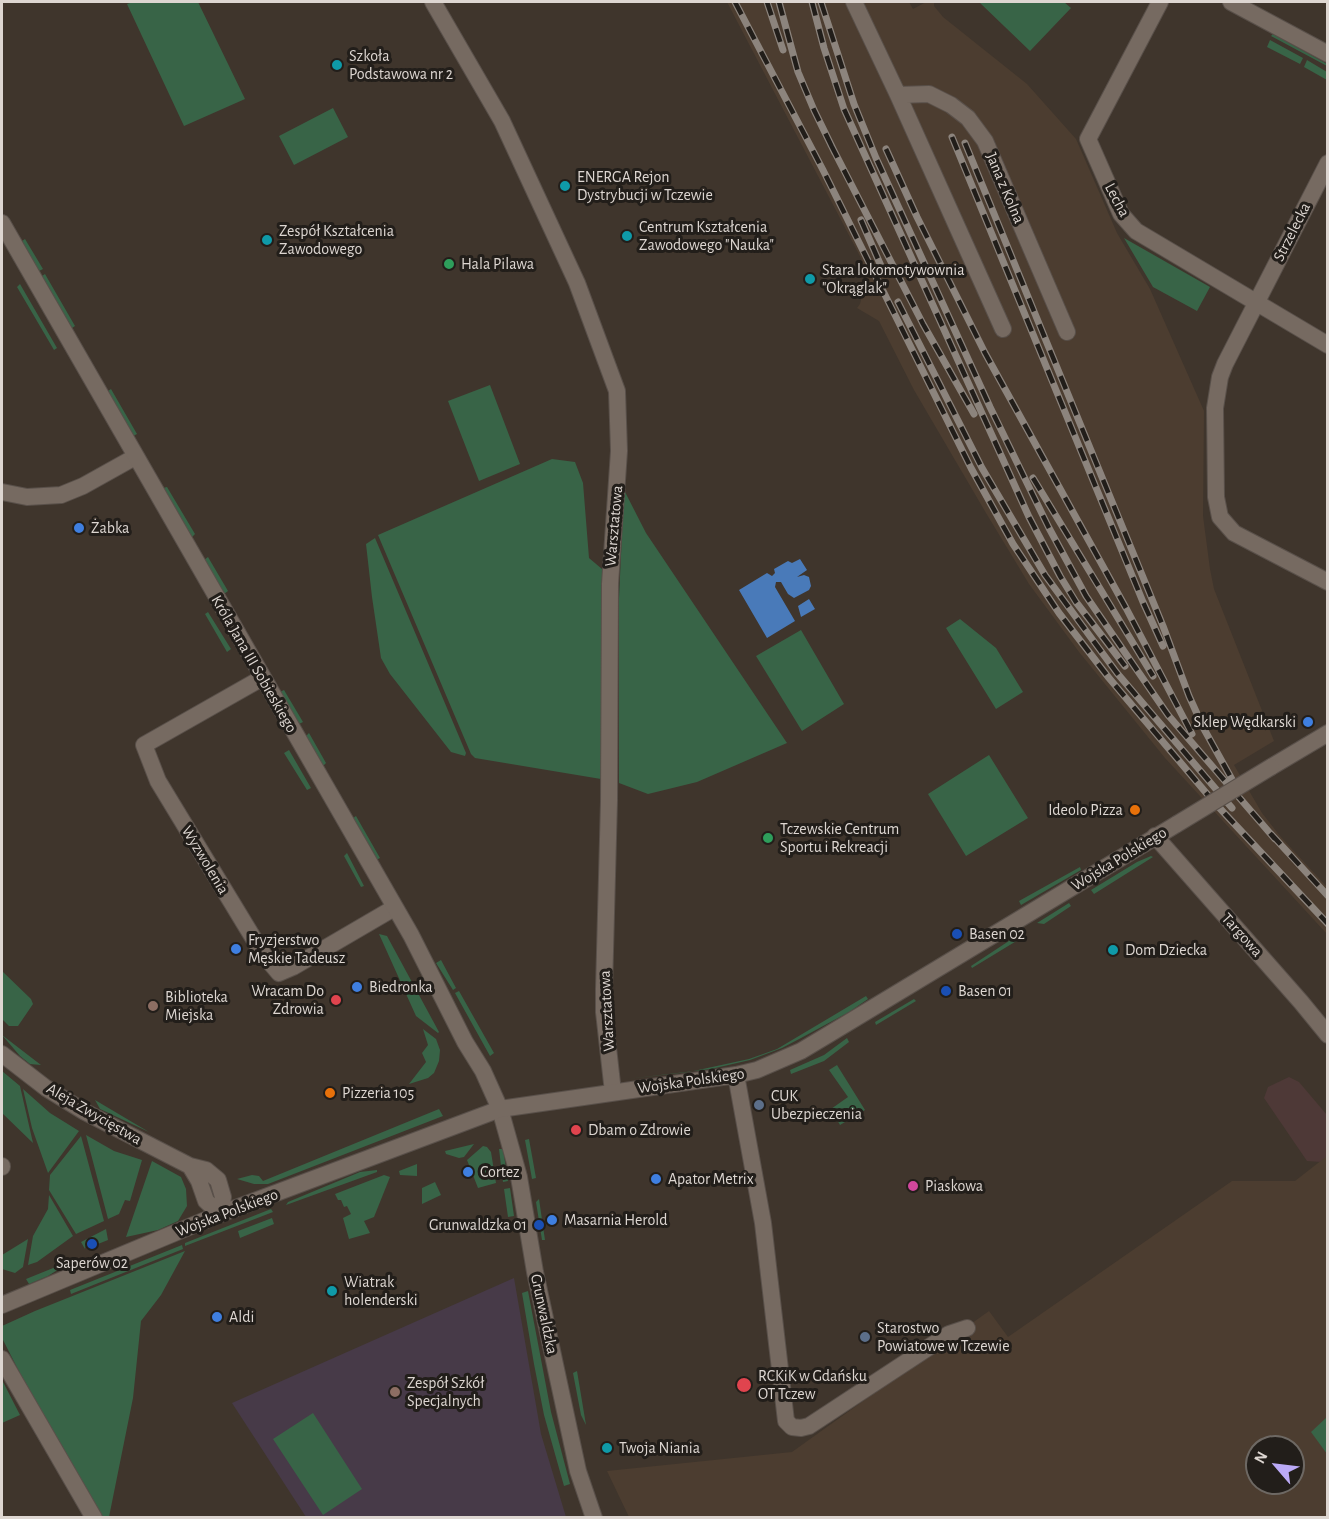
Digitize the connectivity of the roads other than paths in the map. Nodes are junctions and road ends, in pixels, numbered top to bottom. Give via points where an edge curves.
1 (433, 2) edge
2 (854, 2) edge
3 (1160, 2) edge
4 (1231, 2) edge
5 (1328, 54) edge
6 (898, 95) junction
7 (1328, 163) edge
8 (2, 223) edge
9 (1257, 302) junction
10 (1004, 329) dead end
11 (1067, 332) dead end
12 (1328, 345) edge
13 (135, 457) junction
14 (2, 492) edge
15 (1328, 582) edge
16 (262, 678) junction
17 (1328, 733) edge
18 (1155, 836) junction
19 (393, 908) junction
20 (1328, 1035) edge
21 (2, 1054) edge
22 (736, 1075) junction
23 (613, 1092) junction
24 (500, 1109) junction
25 (220, 1214) junction
26 (2, 1305) edge
27 (967, 1328) dead end
28 (2, 1359) edge
29 (94, 1518) edge
30 (594, 1518) edge

1 - 23 street, Warsztatowa via 502,121 577,283 617,391 604,988
2 - 6 street
3 - 9 street, Lecha via 1088,139 1120,214 1136,231
4 - 5 street
6 - 10 street
6 - 11 street, Jana z Kolna via 928,94 951,105 968,118 985,141
7 - 9 street, Strzelecka
8 - 13 street, Króla Jana III Sobieskiego
9 - 12 street, Lecha
9 - 15 street, Strzelecka via 1225,364 1215,408 1216,497 1220,517 1234,533
13 - 14 street via 61,495 27,497
13 - 16 street, Króla Jana III Sobieskiego
16 - 19 street, Króla Jana III Sobieskiego
16 - 19 street, Wyzwolenia via 144,746 158,781 263,954 279,973
17 - 18 street, Wojska Polskiego, bridge
18 - 20 street, Targowa
18 - 22 street, Wojska Polskiego via 821,1039 757,1070
19 - 24 street, Króla Jana III Sobieskiego via 411,935
21 - 25 street, Aleja Zwycięstwa via 85,1112 190,1166 206,1170 218,1180 223,1197
22 - 23 street, Wojska Polskiego
22 - 27 street via 763,1223 786,1422 792,1427 809,1426 949,1334
23 - 24 street, Wojska Polskiego
24 - 25 street, Wojska Polskiego
24 - 30 street, Grunwaldzka via 519,1177 535,1272 578,1471
25 - 26 street, Wojska Polskiego
28 - 29 street

